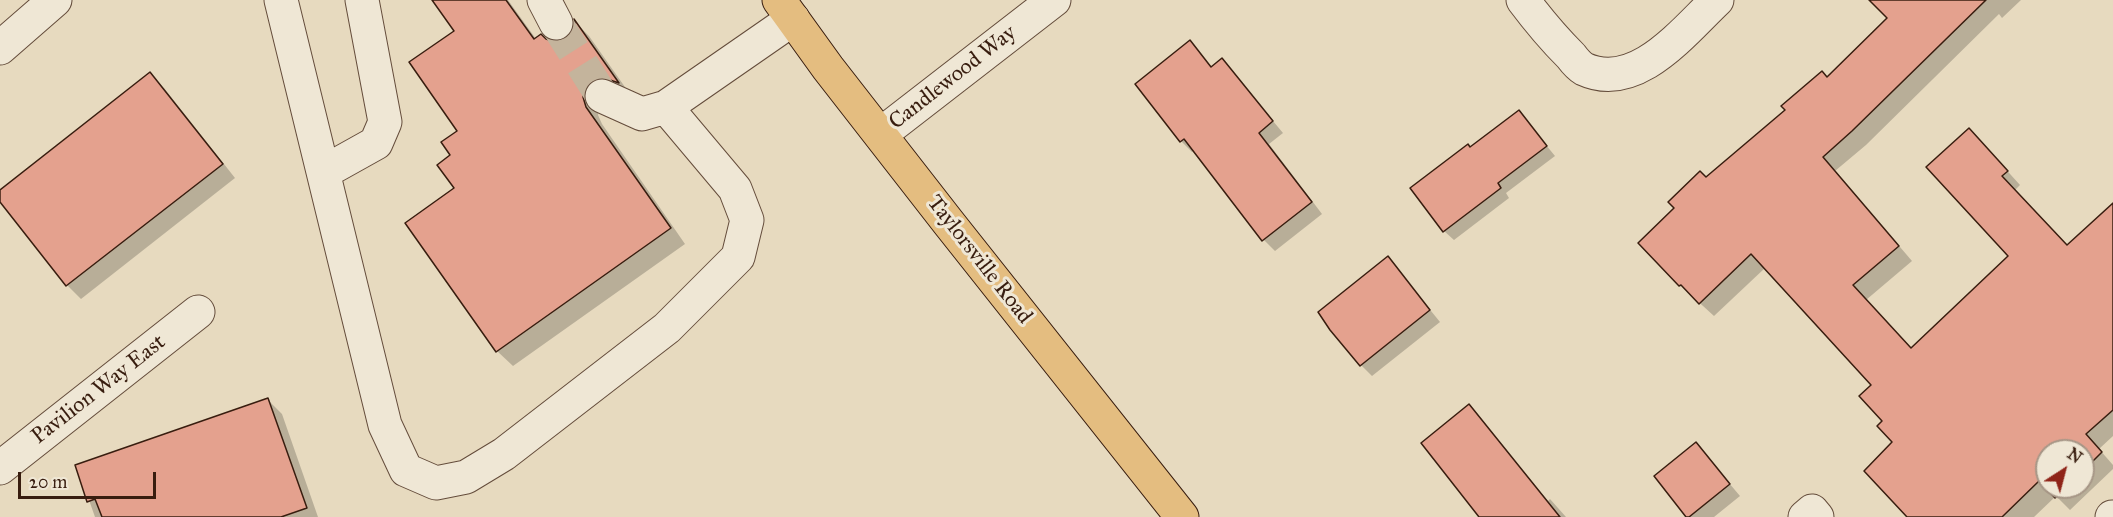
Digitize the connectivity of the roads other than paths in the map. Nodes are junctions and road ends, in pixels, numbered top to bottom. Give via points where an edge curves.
1 (55, 0) edge
2 (281, 0) edge
3 (362, 0) edge
4 (1054, 0) edge
5 (1523, 0) edge
6 (1717, 0) edge
7 (786, 9) edge
8 (0, 48) edge
9 (602, 96) tunnel mouth
10 (666, 107) junction
11 (881, 134) junction
12 (324, 172) junction
13 (198, 312) dead end
14 (0, 468) edge
15 (1182, 517) edge
16 (1805, 517) edge
17 (1817, 517) edge

1 - 8 street
2 - 12 street
3 - 12 street via 385,122 376,143
4 - 11 street, Candlewood Way
5 - 6 street via 1582,68 1610,75 1626,74 1658,56
7 - 10 street
7 - 11 main road, Taylorsville Road
9 - 10 street via 642,114
10 - 12 street via 735,189 747,220 738,257 667,328 504,454 466,477 436,483 406,470 386,425
11 - 15 main road, Taylorsville Road
13 - 14 street, Pavilion Way East
16 - 17 street via 1812,511

